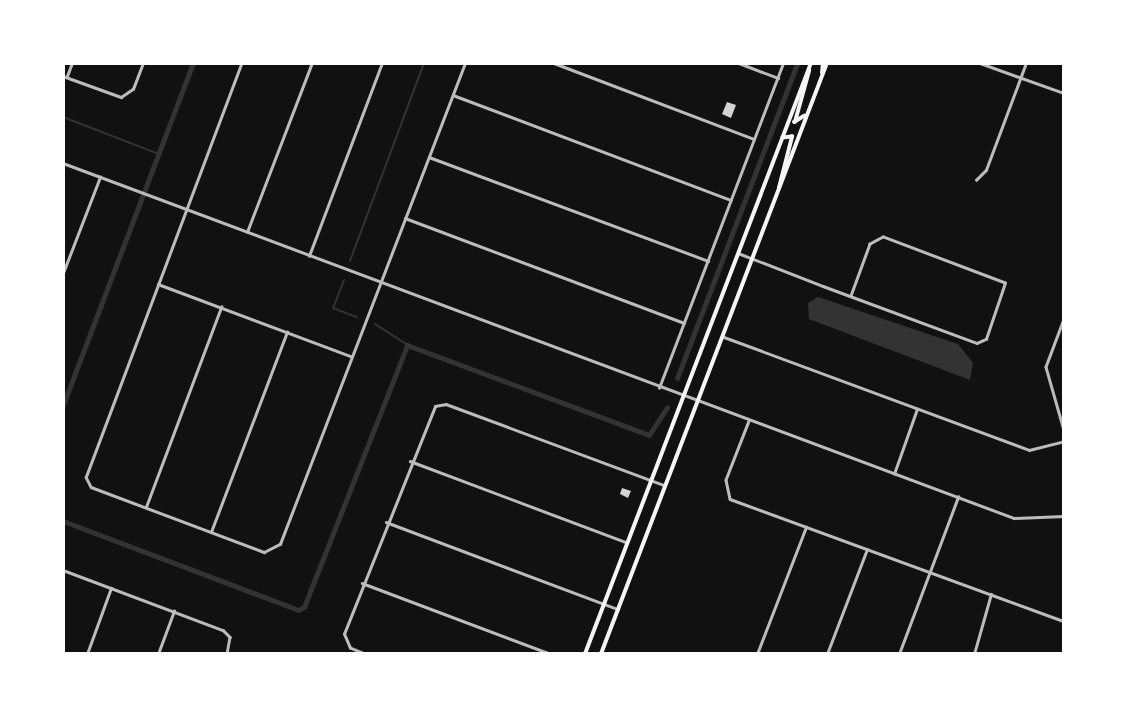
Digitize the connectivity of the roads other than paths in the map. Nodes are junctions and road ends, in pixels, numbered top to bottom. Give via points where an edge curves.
1 (72, 63) edge
2 (143, 63) edge
3 (242, 63) edge
4 (312, 63) edge
5 (382, 63) edge
6 (465, 63) edge
7 (554, 63) edge
8 (739, 63) edge
9 (783, 63) edge
10 (811, 63) edge
11 (825, 63) edge
12 (980, 63) edge
13 (1026, 63) edge
14 (809, 69) junction
15 (65, 77) edge
16 (1020, 77) junction
17 (778, 78) junction
18 (1064, 93) edge
19 (453, 95) junction
20 (808, 112) junction
21 (755, 139) junction
22 (782, 139) junction
23 (429, 157) junction
24 (63, 163) edge
25 (100, 177) junction
26 (976, 180) dead end
27 (779, 191) junction
28 (732, 200) junction
29 (186, 209) junction
30 (405, 218) junction
31 (247, 232) junction
32 (738, 253) junction
33 (309, 256) junction
34 (753, 259) junction
35 (708, 261) junction
36 (63, 273) edge
37 (380, 282) junction
38 (158, 284) junction
39 (851, 296) junction
40 (221, 307) junction
41 (1064, 319) edge
42 (684, 323) junction
43 (287, 332) junction
44 (723, 337) junction
45 (352, 356) junction
46 (659, 388) junction
47 (684, 397) junction
48 (698, 402) junction
49 (917, 409) junction
50 (749, 421) junction
51 (1064, 430) edge
52 (1064, 441) edge
53 (410, 461) junction
54 (894, 474) junction
55 (651, 481) junction
56 (666, 486) junction
57 (958, 497) junction
58 (146, 508) junction
59 (1064, 516) edge
60 (386, 522) junction
61 (806, 527) junction
62 (211, 532) junction
63 (627, 542) junction
64 (867, 549) junction
65 (63, 570) edge
66 (930, 572) junction
67 (362, 583) junction
68 (111, 588) junction
69 (991, 594) junction
70 (604, 603) junction
71 (618, 609) junction
72 (174, 611) junction
73 (1064, 621) edge
74 (87, 654) edge
75 (158, 654) edge
76 (227, 654) edge
77 (365, 654) edge
78 (551, 654) edge
79 (585, 654) edge
80 (601, 654) edge
81 (757, 654) edge
82 (827, 654) edge
83 (899, 654) edge
84 (974, 654) edge

1 - 15 street
2 - 15 street via 126,96
3 - 29 street
4 - 31 street
5 - 33 street
6 - 19 street
7 - 21 street
8 - 17 street
9 - 17 street
10 - 14 main road
11 - 20 main road
12 - 16 street
13 - 16 street
14 - 20 main road via 796,122
14 - 22 main road
16 - 18 street
16 - 26 street via 986,170
17 - 21 street
19 - 23 street
19 - 28 street
20 - 27 main road
21 - 28 street
22 - 27 main road via 792,138
22 - 32 main road
23 - 30 street
23 - 35 street
24 - 25 street
25 - 29 street
25 - 36 street
27 - 34 main road
28 - 35 street
29 - 31 street
29 - 38 street
30 - 37 street
30 - 42 street
31 - 33 street
32 - 34 street
32 - 47 main road
33 - 37 street
34 - 39 street
34 - 44 main road
35 - 42 street
37 - 45 street
37 - 46 street
38 - 40 street
38 - 58 street via 86,477 91,487
39 - 39 street via 977,343 986,339 1005,283 883,237 870,244
40 - 43 street
40 - 58 street
41 - 51 street via 1046,367
42 - 46 street
43 - 45 street
43 - 62 street
44 - 48 main road
44 - 49 street
45 - 62 street via 274,550
46 - 47 street
47 - 48 street
47 - 55 main road
48 - 50 street
48 - 56 main road
49 - 52 street via 1029,450
49 - 54 street
50 - 54 street
50 - 61 street via 725,492
53 - 55 street via 435,406 446,404
53 - 60 street
53 - 63 street
54 - 57 street
55 - 56 street
55 - 63 main road
56 - 71 main road
57 - 59 street via 1021,520
57 - 66 street
58 - 62 street
60 - 67 street
60 - 70 street
61 - 64 street
61 - 81 street
63 - 70 main road
64 - 66 street
64 - 82 street
65 - 68 street
66 - 69 street
66 - 83 street
67 - 77 street via 346,642
67 - 78 street
68 - 72 street
68 - 74 street
69 - 73 street
69 - 84 street
70 - 71 street
70 - 79 main road
71 - 80 main road
72 - 75 street
72 - 76 street via 230,637

